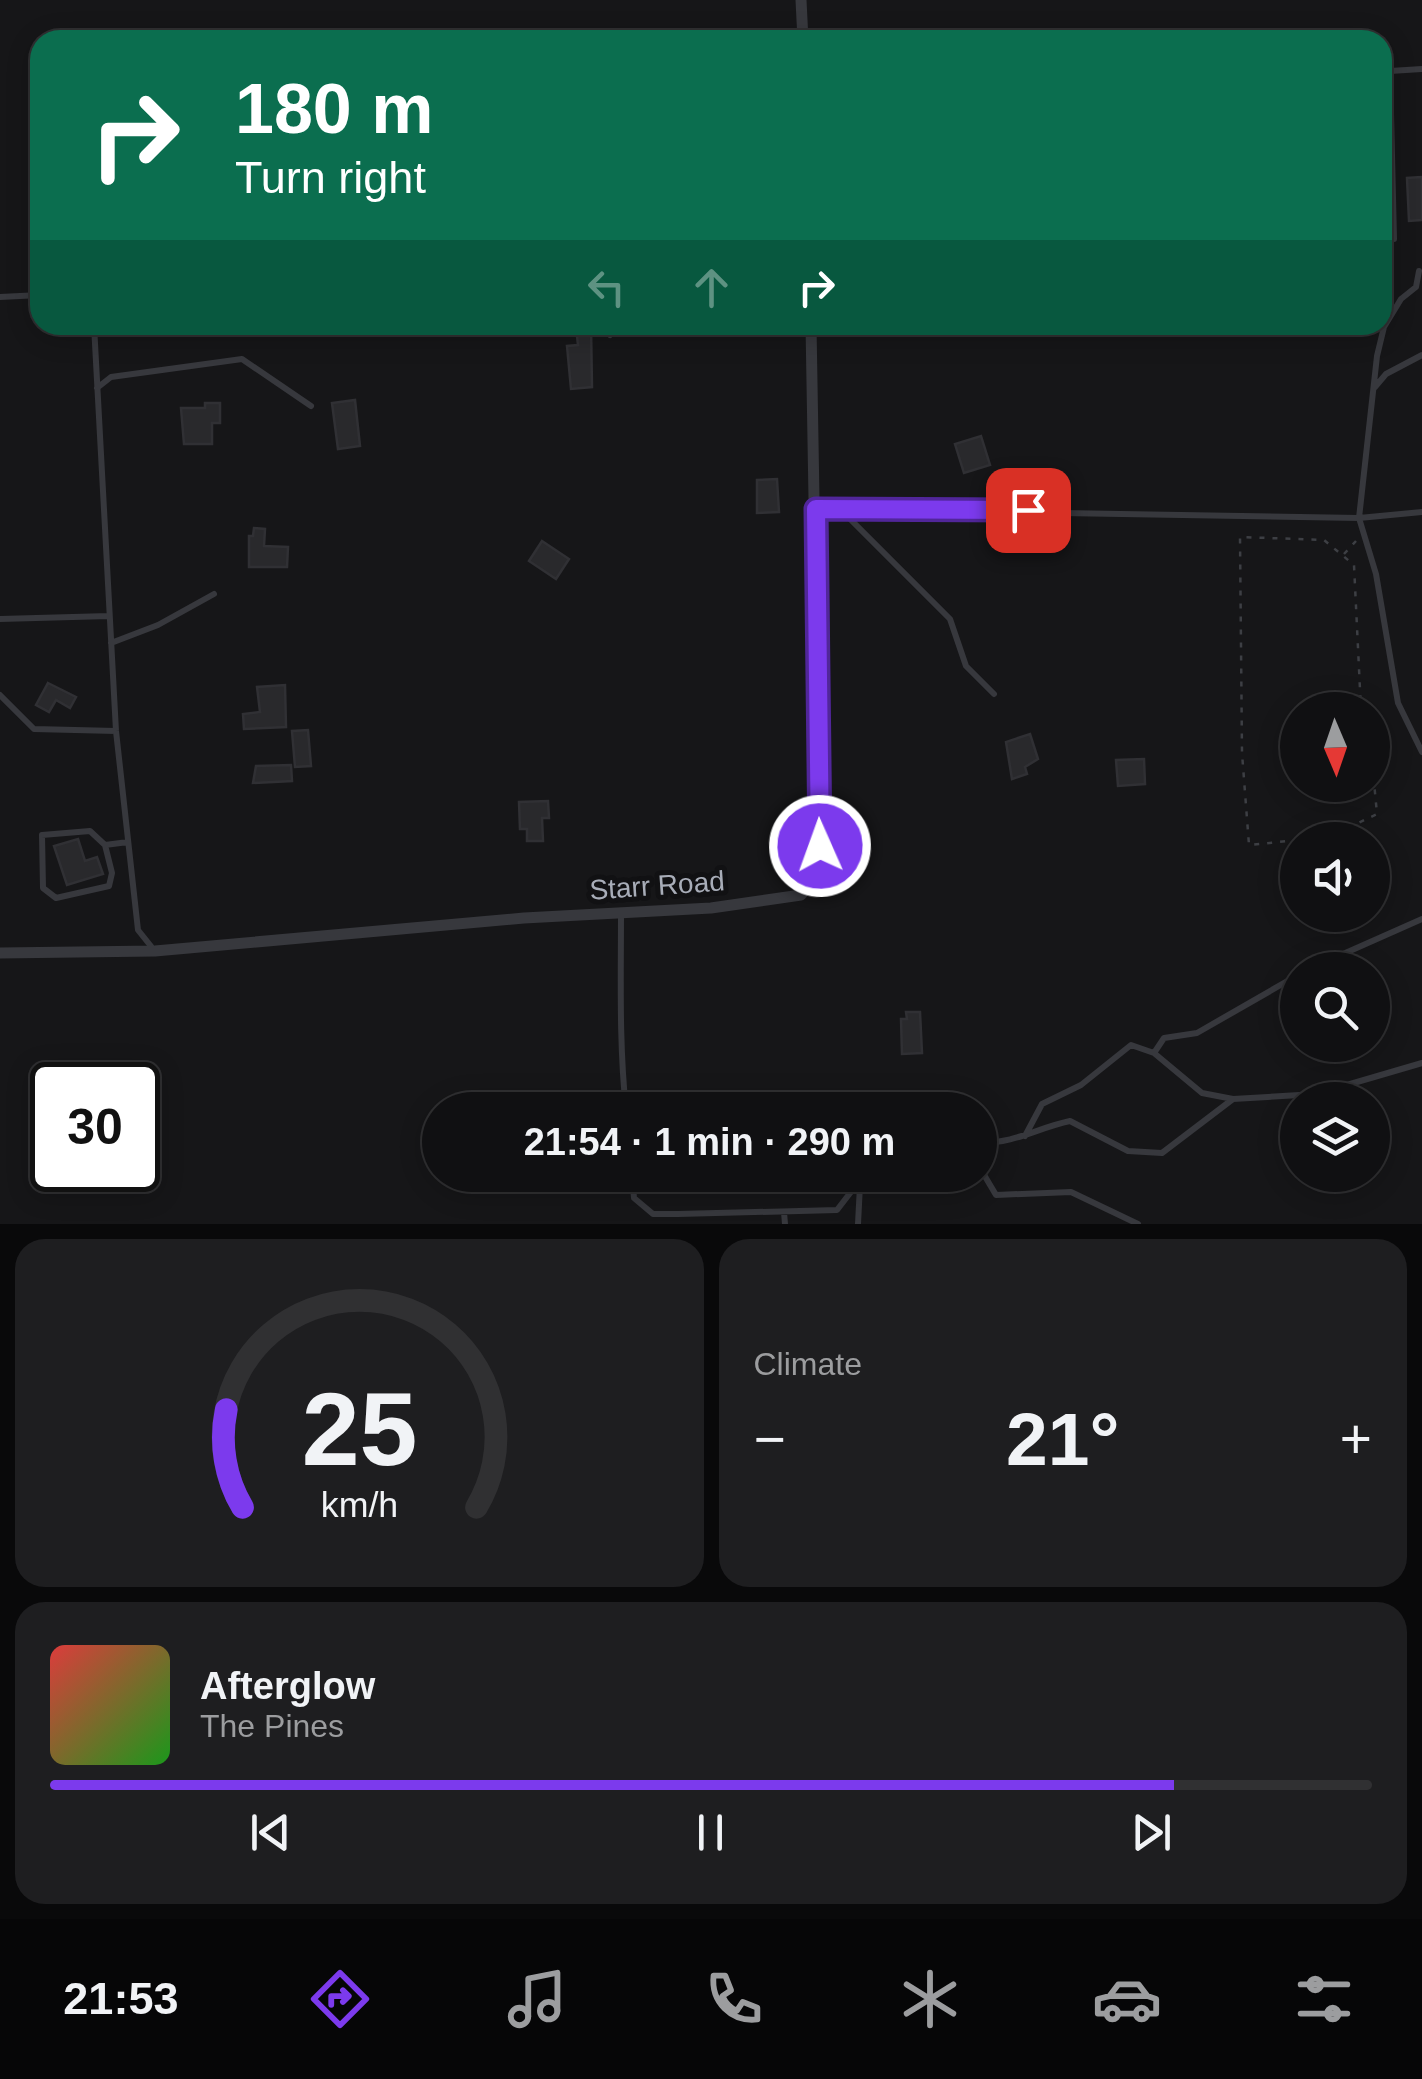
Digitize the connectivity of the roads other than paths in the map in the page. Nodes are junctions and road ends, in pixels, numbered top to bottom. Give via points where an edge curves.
1 (802, 0) edge
2 (803, 30) edge
3 (1422, 70) edge
4 (1392, 71) edge
5 (1392, 197) edge
6 (1394, 239) dead end
7 (1419, 271) dead end
8 (1420, 288) edge
9 (30, 295) edge
10 (0, 296) edge
11 (1392, 314) edge
12 (94, 335) edge
13 (811, 335) edge
14 (1383, 335) edge
15 (1422, 355) edge
16 (96, 388) junction
17 (1374, 388) junction
18 (311, 406) dead end
19 (816, 509) junction
20 (840, 509) junction
21 (1422, 512) edge
22 (1359, 518) junction
23 (214, 594) dead end
24 (109, 616) junction
25 (0, 619) edge
26 (110, 643) junction
27 (0, 694) edge
28 (994, 694) dead end
29 (116, 731) junction
30 (1422, 752) edge
31 (128, 842) junction
32 (105, 844) junction
33 (621, 913) junction
34 (1422, 920) edge
35 (155, 951) junction
36 (1348, 952) edge
37 (0, 953) edge
38 (1280, 985) edge
39 (1154, 1053) junction
40 (1422, 1063) edge
41 (624, 1092) edge
42 (1233, 1099) junction
43 (1024, 1139) junction
44 (997, 1141) edge
45 (633, 1192) edge
46 (853, 1192) edge
47 (860, 1192) edge
48 (994, 1192) edge
49 (784, 1212) junction
50 (653, 1214) junction
51 (653, 1224) edge
52 (785, 1224) edge
53 (858, 1224) edge
54 (1138, 1224) edge

1 - 2 street
3 - 4 lane
5 - 6 lane
7 - 8 lane
8 - 11 lane
9 - 10 lane
12 - 16 lane
13 - 19 street, Starr Road
14 - 17 lane
15 - 17 lane
16 - 18 lane via 111,378 242,359
16 - 24 lane
17 - 22 lane
19 - 20 lane
19 - 33 street, Starr Road via 817,876 787,900
20 - 22 lane
20 - 28 lane via 950,619 966,666
21 - 22 lane
22 - 30 lane via 1376,574 1398,703
23 - 26 lane
24 - 25 lane
24 - 26 lane
26 - 29 lane
27 - 29 lane via 34,730
29 - 31 lane
31 - 32 lane
31 - 35 lane via 138,930
32 - 32 lane via 90,831 42,835 47,894 56,898 109,886
33 - 35 street, Starr Road
33 - 41 lane
34 - 36 lane
35 - 37 street, Starr Road
38 - 39 lane via 1197,1033 1164,1038
39 - 42 lane via 1202,1093
39 - 43 lane via 1131,1046 1081,1085 1042,1104
40 - 42 lane via 1316,1094
42 - 43 lane via 1162,1154 1128,1151 1070,1120
43 - 44 lane
45 - 50 lane
46 - 49 lane via 837,1210
47 - 53 lane
48 - 54 lane via 1071,1192
49 - 50 lane
49 - 52 lane
50 - 51 lane

